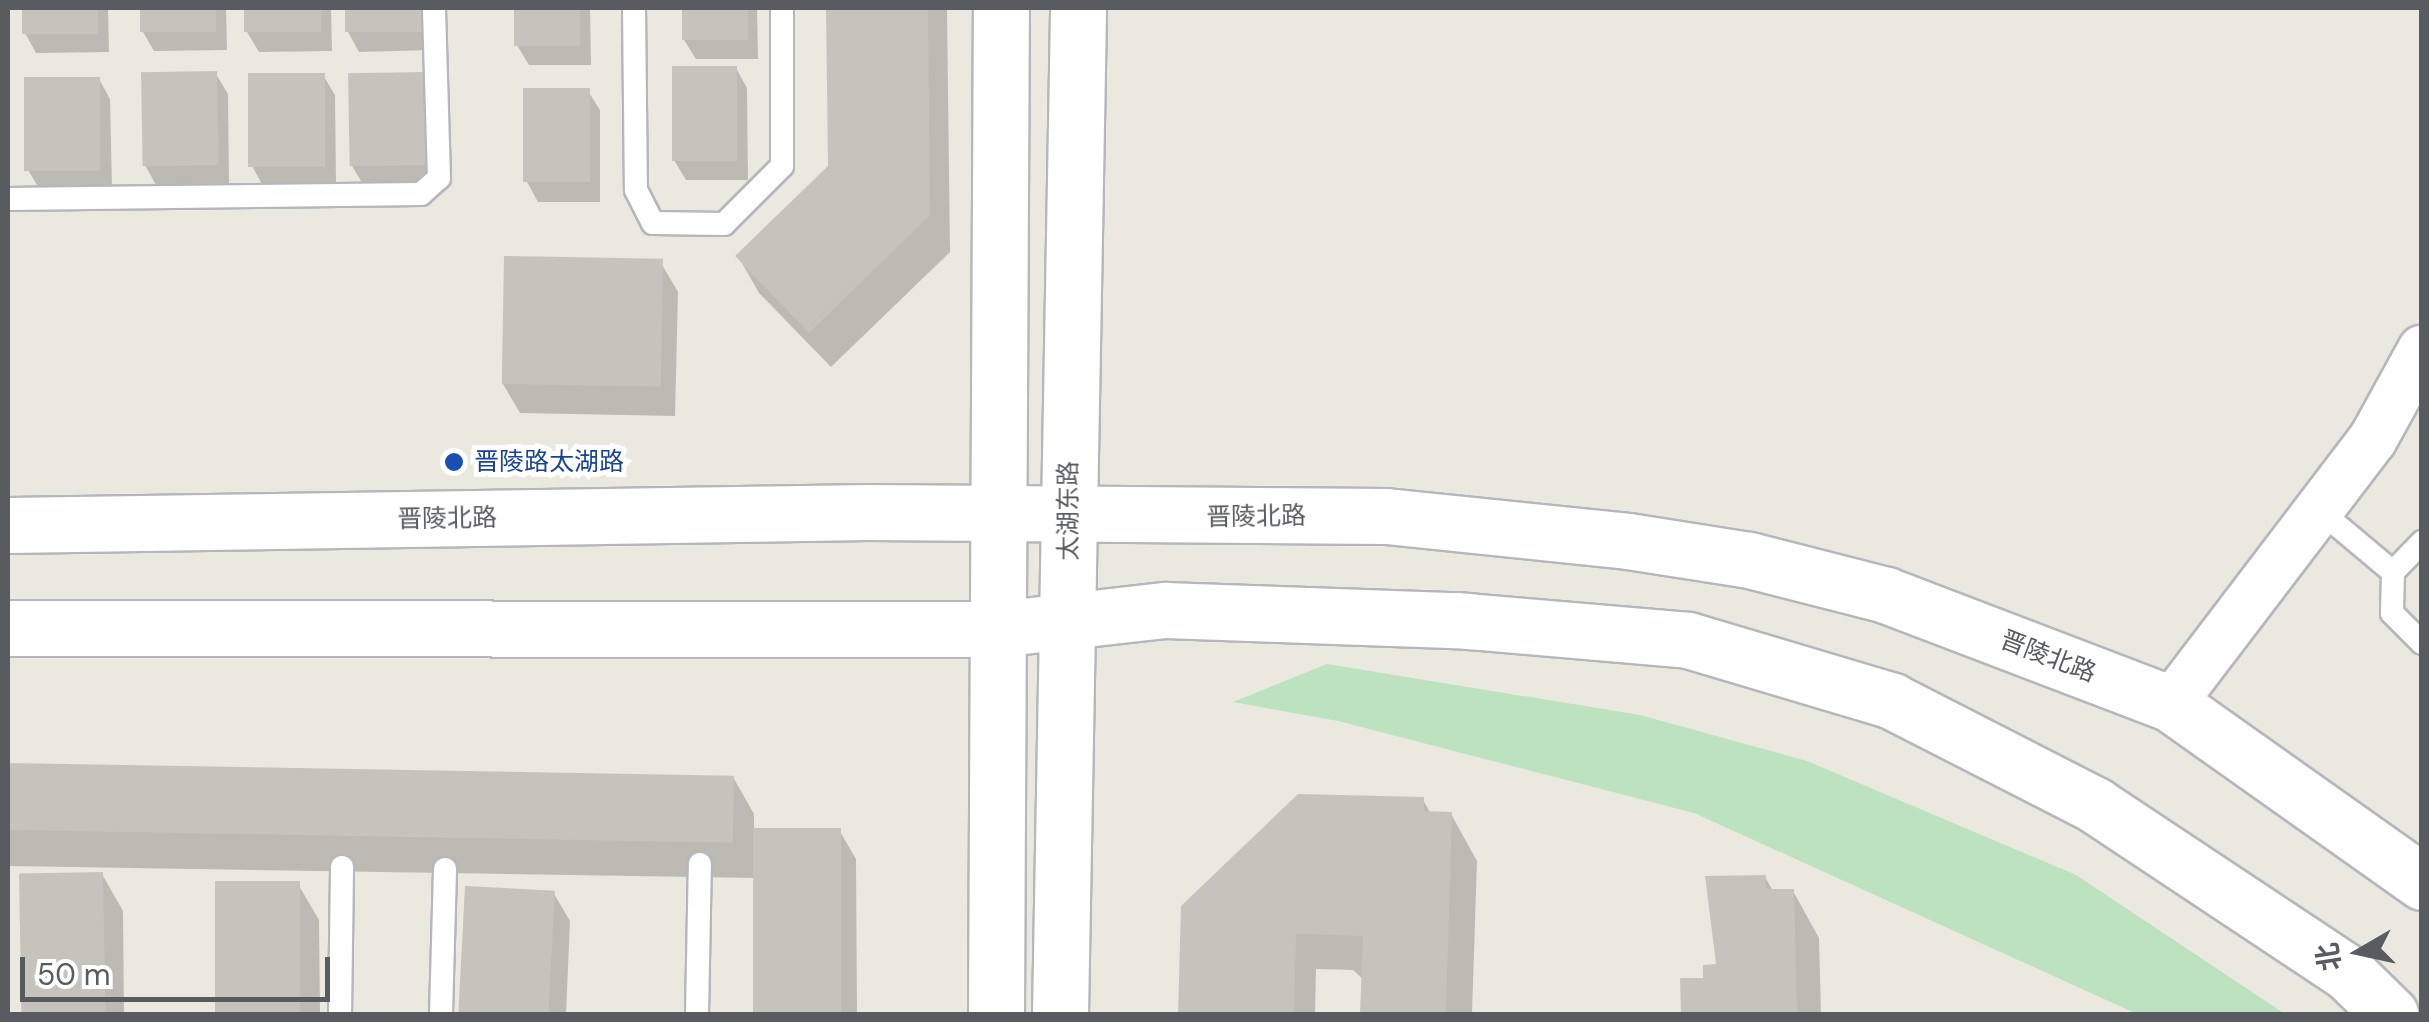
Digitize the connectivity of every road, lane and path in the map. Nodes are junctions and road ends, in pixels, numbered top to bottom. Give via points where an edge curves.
1 (434, 8) edge
2 (634, 8) edge
3 (782, 8) edge
4 (1001, 8) edge
5 (1078, 8) edge
6 (8, 198) edge
7 (2422, 350) edge
8 (2319, 510) junction
9 (994, 512) junction
10 (1068, 516) junction
11 (8, 525) edge
12 (2422, 542) edge
13 (2393, 572) junction
14 (1069, 617) junction
15 (8, 628) edge
16 (998, 630) junction
17 (2422, 644) edge
18 (2171, 704) junction
19 (700, 864) dead end
20 (342, 867) dead end
21 (444, 869) dead end
22 (2422, 882) edge
23 (340, 1014) edge
24 (440, 1014) edge
25 (697, 1014) edge
26 (996, 1014) edge
27 (1060, 1014) edge
28 (2390, 1014) edge

1 - 6 lane via 438,178 421,194
2 - 3 lane via 636,190 653,223 724,224 782,166
4 - 9 main road
5 - 10 main road, 太湖东路
7 - 8 street via 2374,439
8 - 13 lane
8 - 18 street
9 - 10 main road, 晋陵北路
9 - 11 main road, 晋陵北路
9 - 16 main road
10 - 14 main road, 太湖东路
10 - 18 main road, 晋陵北路 via 1386,516 1749,560 1886,595
12 - 13 lane
13 - 17 lane via 2392,613
14 - 16 main road
14 - 27 main road, 太湖东路
14 - 28 main road via 1165,610 1436,619 1688,640 1892,701 2095,805 2348,974
15 - 16 main road
16 - 26 main road
18 - 22 main road, 晋陵北路
19 - 25 lane
20 - 23 lane
21 - 24 lane

